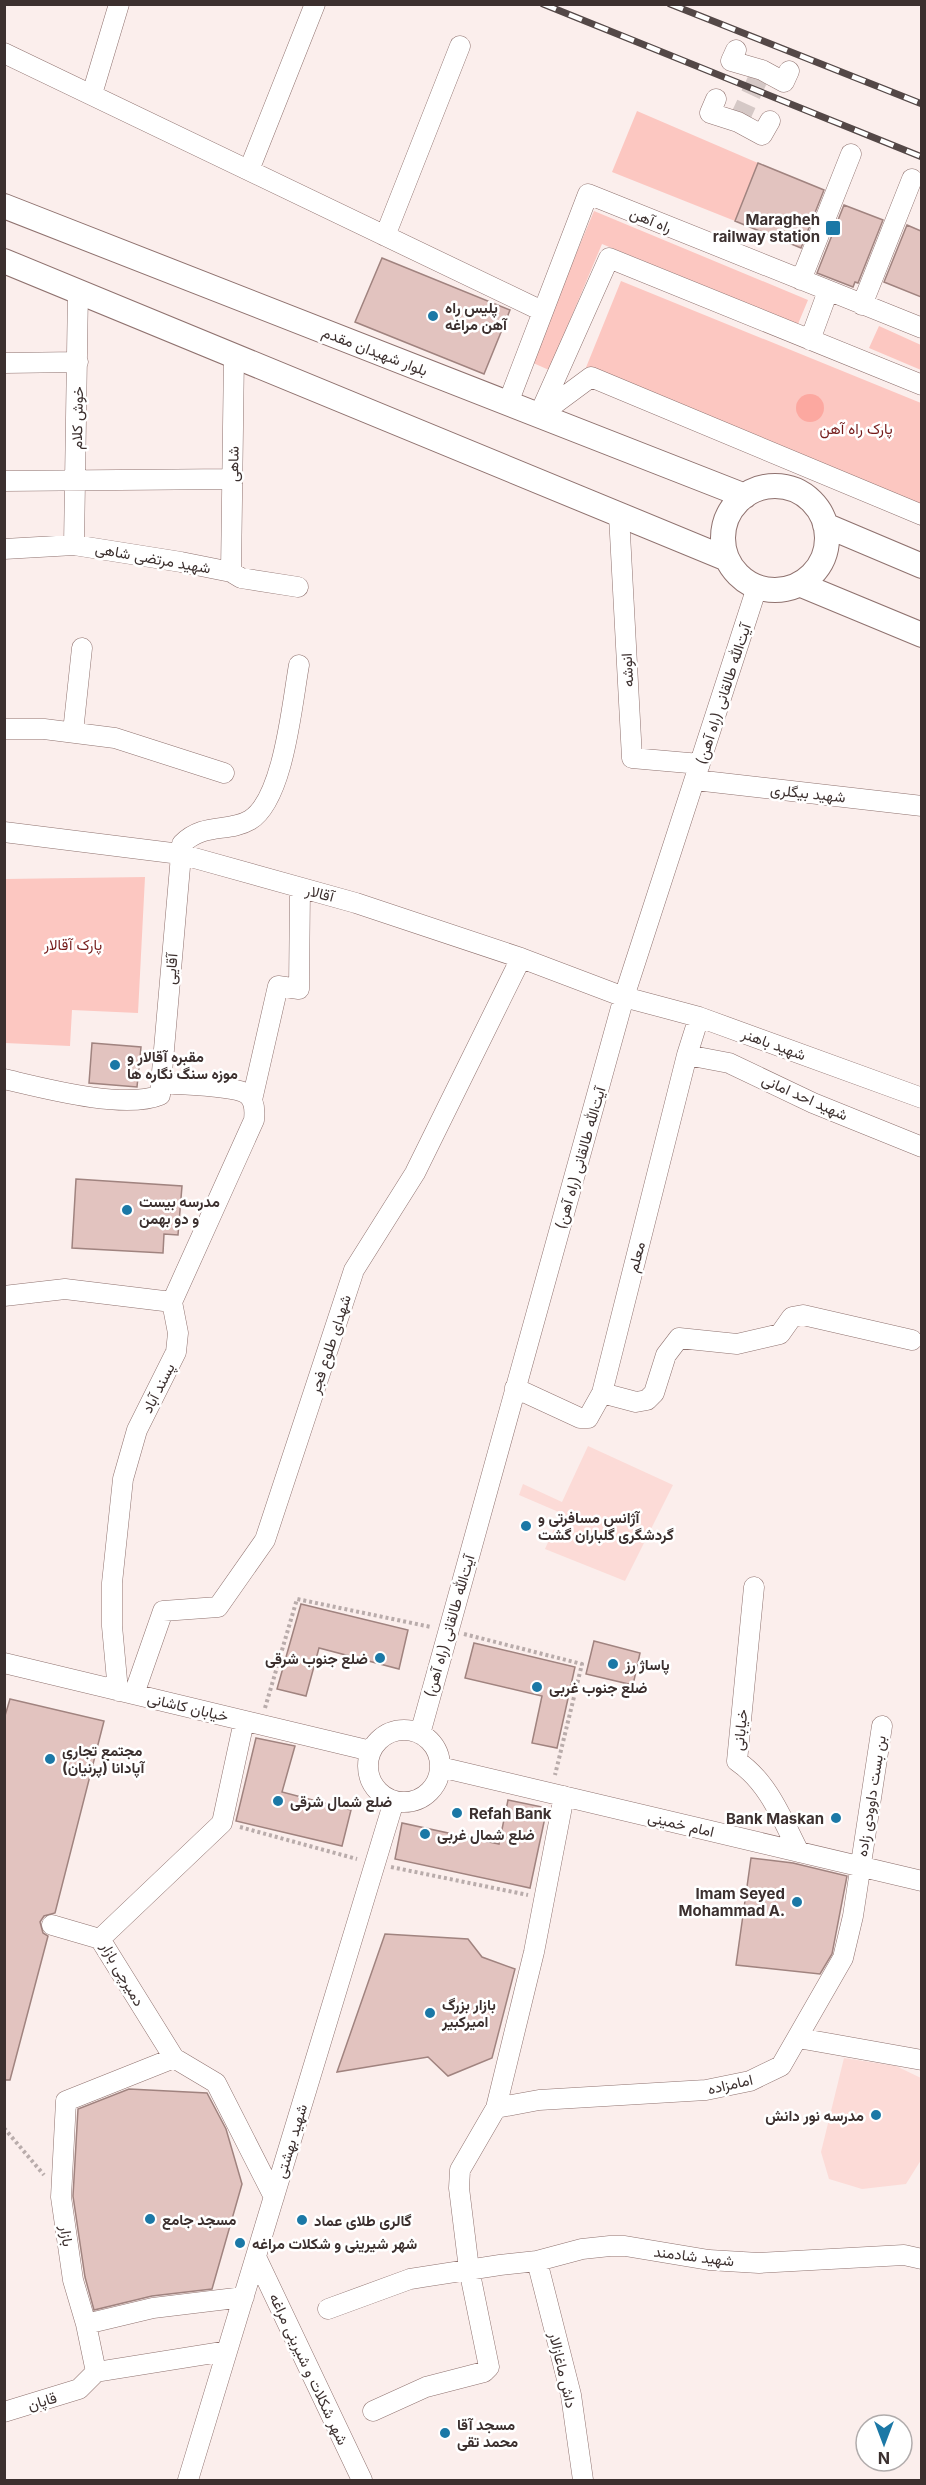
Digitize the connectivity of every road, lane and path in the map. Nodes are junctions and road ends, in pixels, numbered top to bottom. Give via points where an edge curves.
1 (119, 4) edge
2 (315, 4) edge
3 (460, 46) dead end
4 (735, 50) dead end
5 (4, 52) edge
6 (789, 71) dead end
7 (92, 94) junction
8 (716, 99) dead end
9 (770, 121) dead end
10 (851, 154) dead end
11 (249, 170) junction
12 (912, 179) dead end
13 (4, 206) edge
14 (385, 236) junction
15 (4, 261) edge
16 (801, 280) junction
17 (78, 291) junction
18 (828, 291) junction
19 (862, 305) junction
20 (542, 311) junction
21 (921, 328) edge
22 (810, 340) junction
23 (234, 356) junction
24 (78, 362) junction
25 (4, 363) edge
26 (921, 385) edge
27 (508, 403) junction
28 (539, 415) junction
29 (76, 479) junction
30 (233, 479) junction
31 (4, 481) edge
32 (745, 496) junction
33 (619, 514) junction
34 (921, 515) edge
35 (825, 525) junction
36 (74, 545) junction
37 (4, 549) edge
38 (727, 559) junction
39 (921, 566) edge
40 (231, 572) junction
41 (799, 584) junction
42 (757, 587) junction
43 (298, 588) dead end
44 (921, 635) edge
45 (82, 648) dead end
46 (299, 665) dead end
47 (4, 729) edge
48 (73, 732) junction
49 (698, 772) junction
50 (224, 773) dead end
51 (921, 806) edge
52 (4, 832) edge
53 (180, 854) junction
54 (300, 888) junction
55 (521, 958) junction
56 (624, 997) junction
57 (699, 1017) junction
58 (687, 1055) junction
59 (4, 1079) edge
60 (162, 1083) junction
61 (921, 1098) edge
62 (252, 1100) junction
63 (921, 1147) edge
64 (4, 1296) edge
65 (172, 1302) junction
66 (912, 1340) dead end
67 (515, 1388) junction
68 (602, 1393) junction
69 (754, 1587) dead end
70 (448, 1630) junction
71 (4, 1664) edge
72 (126, 1692) junction
73 (252, 1722) junction
74 (882, 1726) dead end
75 (420, 1734) junction
76 (371, 1751) junction
77 (440, 1767) junction
78 (557, 1795) junction
79 (394, 1801) junction
80 (222, 1822) junction
81 (799, 1852) junction
82 (375, 1864) junction
83 (861, 1867) junction
84 (921, 1881) edge
85 (544, 1899) junction
86 (52, 1925) dead end
87 (100, 1939) junction
88 (798, 2038) junction
89 (174, 2058) junction
90 (921, 2060) edge
91 (496, 2108) junction
92 (4, 2128) edge
93 (61, 2197) junction
94 (274, 2197) junction
95 (256, 2257) junction
96 (921, 2259) edge
97 (537, 2261) junction
98 (469, 2270) junction
99 (244, 2297) junction
100 (328, 2309) dead end
101 (86, 2324) junction
102 (227, 2351) junction
103 (96, 2372) junction
104 (373, 2411) dead end
105 (4, 2412) edge
106 (188, 2481) edge
107 (362, 2481) edge
108 (583, 2481) edge

1 - 7 street
2 - 11 street
3 - 14 street
4 - 6 street via 731,61 762,70 784,82
5 - 7 street
7 - 11 street
8 - 9 street via 710,113 762,135
10 - 16 street
11 - 14 street
12 - 19 street
13 - 27 main road, بلوار شهیدان مقدم
14 - 20 street
15 - 17 main road
16 - 18 street, راه آهن
16 - 20 street, راه آهن via 588,194
17 - 23 main road
17 - 24 street, خوش کلام
18 - 19 street, راه آهن
18 - 22 street
19 - 21 street, راه آهن
20 - 27 street, راه آهن
22 - 26 street
22 - 28 street via 609,258
23 - 30 street, شاهی
23 - 33 main road
24 - 25 street
24 - 29 street, خوش کلام
27 - 28 main road, بلوار شهیدان مقدم
28 - 32 main road, بلوار شهیدان مقدم
28 - 34 street via 591,377
29 - 30 street
29 - 31 street
29 - 36 street, خوش کلام
30 - 40 street, شاهی
32 - 35 main road via 760,488 794,490 809,499
32 - 38 main road via 727,518 723,531
33 - 38 main road
33 - 49 street, انوشه via 632,758
35 - 39 main road
35 - 41 main road via 825,553 819,566
36 - 37 street, شهید مرتضی شاهی
36 - 40 street, شهید مرتضی شاهی
38 - 42 main road via 745,581
40 - 43 street, شهید مرتضی شاهی via 241,578
41 - 42 main road via 778,590
41 - 44 main road
42 - 49 street, (راه آهن) آیت‌الله طالقانی
45 - 48 street
46 - 53 street via 283,755 267,803 249,820 191,835 182,844
47 - 48 street
48 - 50 street via 115,738
49 - 51 street, شهید بیگلری
49 - 56 street, (راه آهن) آیت‌الله طالقانی
52 - 53 street, آقالار
53 - 54 street, آقالار
53 - 60 street, آقایی
54 - 55 street, آقالار
54 - 62 street via 299,989 278,986
55 - 56 street, آقالار
55 - 72 street, شهدای طلوع فجر via 415,1173 354,1270 265,1540 218,1607 163,1611
56 - 57 street, شهید باهنر
56 - 67 street, (راه آهن) آیت‌الله طالقانی
57 - 58 street, معلم
57 - 61 street, شهید باهنر
58 - 63 street, شهید احد امانی via 729,1062
58 - 68 street, معلم
59 - 60 street via 136,1101 158,1097
60 - 62 street via 231,1089
62 - 65 street via 254,1120
64 - 65 street via 65,1289
65 - 72 street, پسند آباد via 178,1333 176,1352 136,1430 123,1479 112,1583 112,1626
66 - 68 street via 803,1315 792,1317 780,1334 737,1344 679,1338 666,1355 654,1393 647,1400 636,1402
67 - 68 street, معلم via 580,1419 588,1418
67 - 70 street, (راه آهن) آیت‌الله طالقانی
69 - 81 street, خیابانی via 737,1761 769,1793
70 - 73 path via 297,1599
70 - 75 street, (راه آهن) آیت‌الله طالقانی
70 - 78 path via 582,1664
71 - 72 street, خیابان کاشانی
72 - 73 street, خیابان کاشانی
73 - 76 street, خیابان کاشانی
73 - 80 street
74 - 83 street, بن بست داوودی زاده
75 - 76 street via 397,1731
75 - 77 street via 434,1747
76 - 79 street via 368,1763 374,1787
77 - 78 street, امام خمینی
77 - 79 street via 433,1787 425,1795 416,1800
78 - 81 street, امام خمینی
78 - 85 street
79 - 82 street, شهید بهشتی
80 - 82 path
80 - 87 street, دمیرچی بازار
81 - 83 street, امام خمینی
82 - 85 path
82 - 94 street, شهید بهشتی
83 - 84 street, امام خمینی
83 - 88 street, امامزاده via 843,1958
85 - 91 street
86 - 87 street
87 - 89 street, دمیرچی بازار
88 - 90 street
88 - 91 street, امامزاده via 781,2066 750,2081 706,2090 538,2100
89 - 93 street, بازار via 66,2101
89 - 94 street, دمیرچی بازار via 216,2083
91 - 98 street via 460,2170
92 - 93 path
93 - 101 street, بازار via 73,2280
94 - 95 street, شهید بهشتی
95 - 99 street, شهید بهشتی
95 - 107 street, شهر شکلات و شیرینی مراغه
96 - 97 street, شهید شادمند via 904,2255 759,2263 610,2246
97 - 98 street, شهید شادمند
97 - 108 street, داش ماغازالار via 571,2395
98 - 100 street, شهید شادمند via 410,2280
98 - 104 street via 489,2367 484,2372 426,2387
99 - 101 street via 153,2308
99 - 102 street, شهید بهشتی
101 - 103 street, بازار
102 - 103 street
102 - 106 street, شهید بهشتی
103 - 105 street, قاپان via 79,2389

